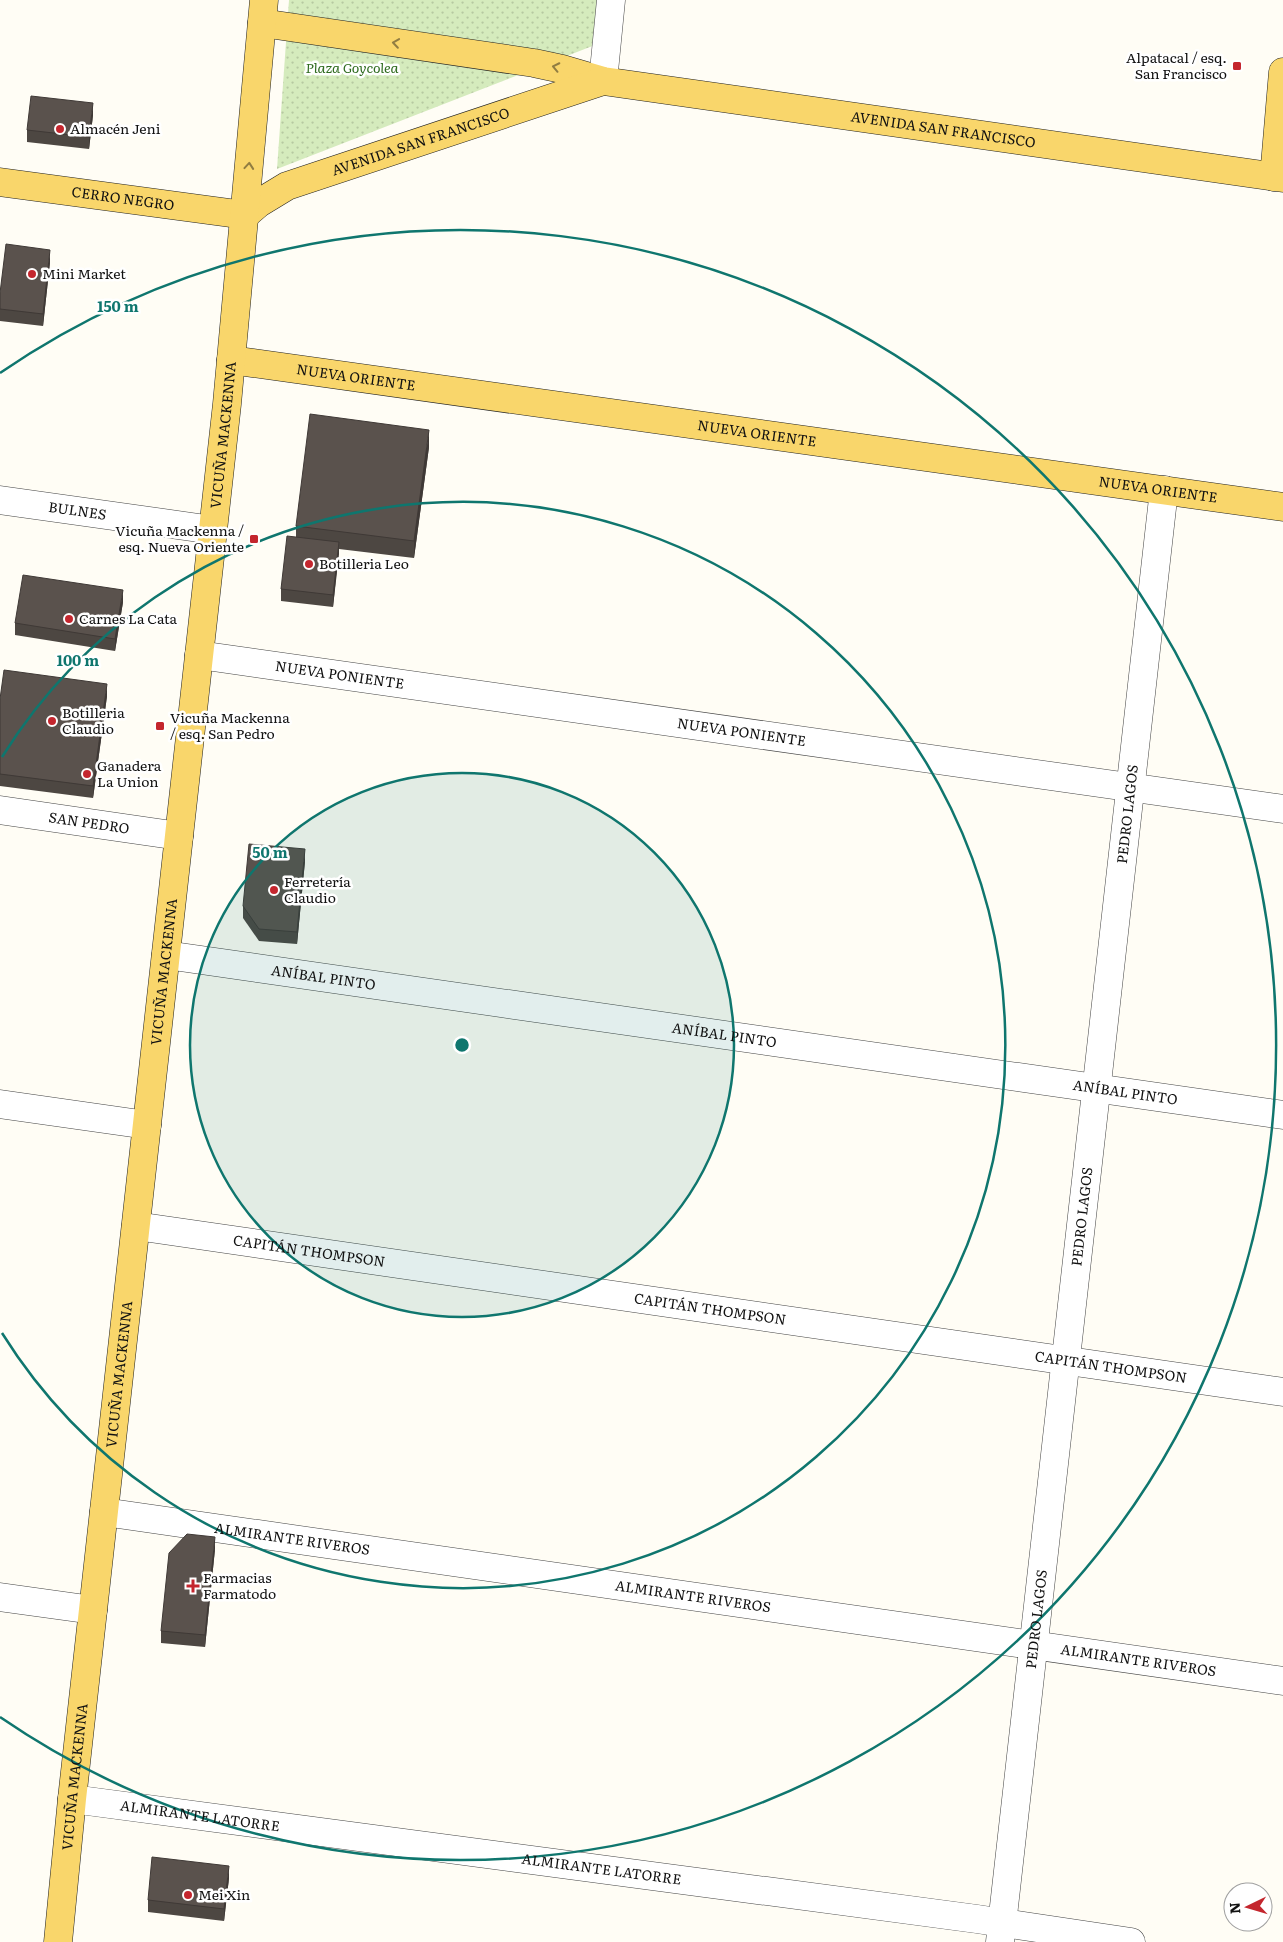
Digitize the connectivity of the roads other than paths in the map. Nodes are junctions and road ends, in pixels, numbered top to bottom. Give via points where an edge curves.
1 (611, 0) edge
2 (263, 12) edge
3 (1283, 72) edge
4 (603, 81) junction
5 (1279, 178) edge
6 (0, 182) edge
7 (245, 215) junction
8 (231, 360) junction
9 (1164, 490) junction
10 (0, 500) edge
11 (1283, 507) edge
12 (213, 530) junction
13 (199, 655) junction
14 (1130, 788) junction
15 (1283, 809) edge
16 (0, 810) edge
17 (179, 836) junction
18 (166, 955) junction
19 (1096, 1089) junction
20 (0, 1104) edge
21 (1283, 1115) edge
22 (147, 1125) junction
23 (136, 1226) junction
24 (1066, 1361) junction
25 (1283, 1392) edge
26 (104, 1512) junction
27 (0, 1597) edge
28 (93, 1610) junction
29 (1033, 1645) junction
30 (1283, 1681) edge
31 (72, 1799) junction
32 (1001, 1933) edge
33 (58, 1942) edge
34 (1131, 1942) edge

1 - 4 street
4 -> 2 main road, AVENIDA SAN FRANCISCO via 562,68
7 -> 2 main road, VICUÑA MACKENNA
3 - 5 main road
4 - 5 main road, AVENIDA SAN FRANCISCO
4 - 7 main road, AVENIDA SAN FRANCISCO via 287,186
6 - 7 main road, CERRO NEGRO
7 - 8 main road, VICUÑA MACKENNA
8 - 9 main road, NUEVA ORIENTE
8 - 12 main road, VICUÑA MACKENNA
9 - 11 main road, NUEVA ORIENTE
9 - 14 street, PEDRO LAGOS
10 - 12 street, BULNES
12 - 13 main road, VICUÑA MACKENNA
13 - 14 street, NUEVA PONIENTE
13 - 17 main road, VICUÑA MACKENNA
14 - 15 street, NUEVA PONIENTE
14 - 19 street, PEDRO LAGOS
16 - 17 street, SAN PEDRO
17 - 18 main road, VICUÑA MACKENNA
18 - 19 street, ANÍBAL PINTO
18 - 22 main road, VICUÑA MACKENNA
19 - 21 street, ANÍBAL PINTO
19 - 24 street, PEDRO LAGOS
20 - 22 street
22 - 23 main road, VICUÑA MACKENNA
23 - 24 street, CAPITÁN THOMPSON
23 - 26 main road, VICUÑA MACKENNA
24 - 25 street, CAPITÁN THOMPSON
24 - 29 street, PEDRO LAGOS
26 - 28 main road, VICUÑA MACKENNA
26 - 29 street, ALMIRANTE RIVEROS
27 - 28 street
28 - 31 main road, VICUÑA MACKENNA
29 - 30 street, ALMIRANTE RIVEROS
29 - 32 street, PEDRO LAGOS
31 - 32 street, ALMIRANTE LATORRE
31 - 33 main road, VICUÑA MACKENNA
32 - 34 street, ALMIRANTE LATORRE

